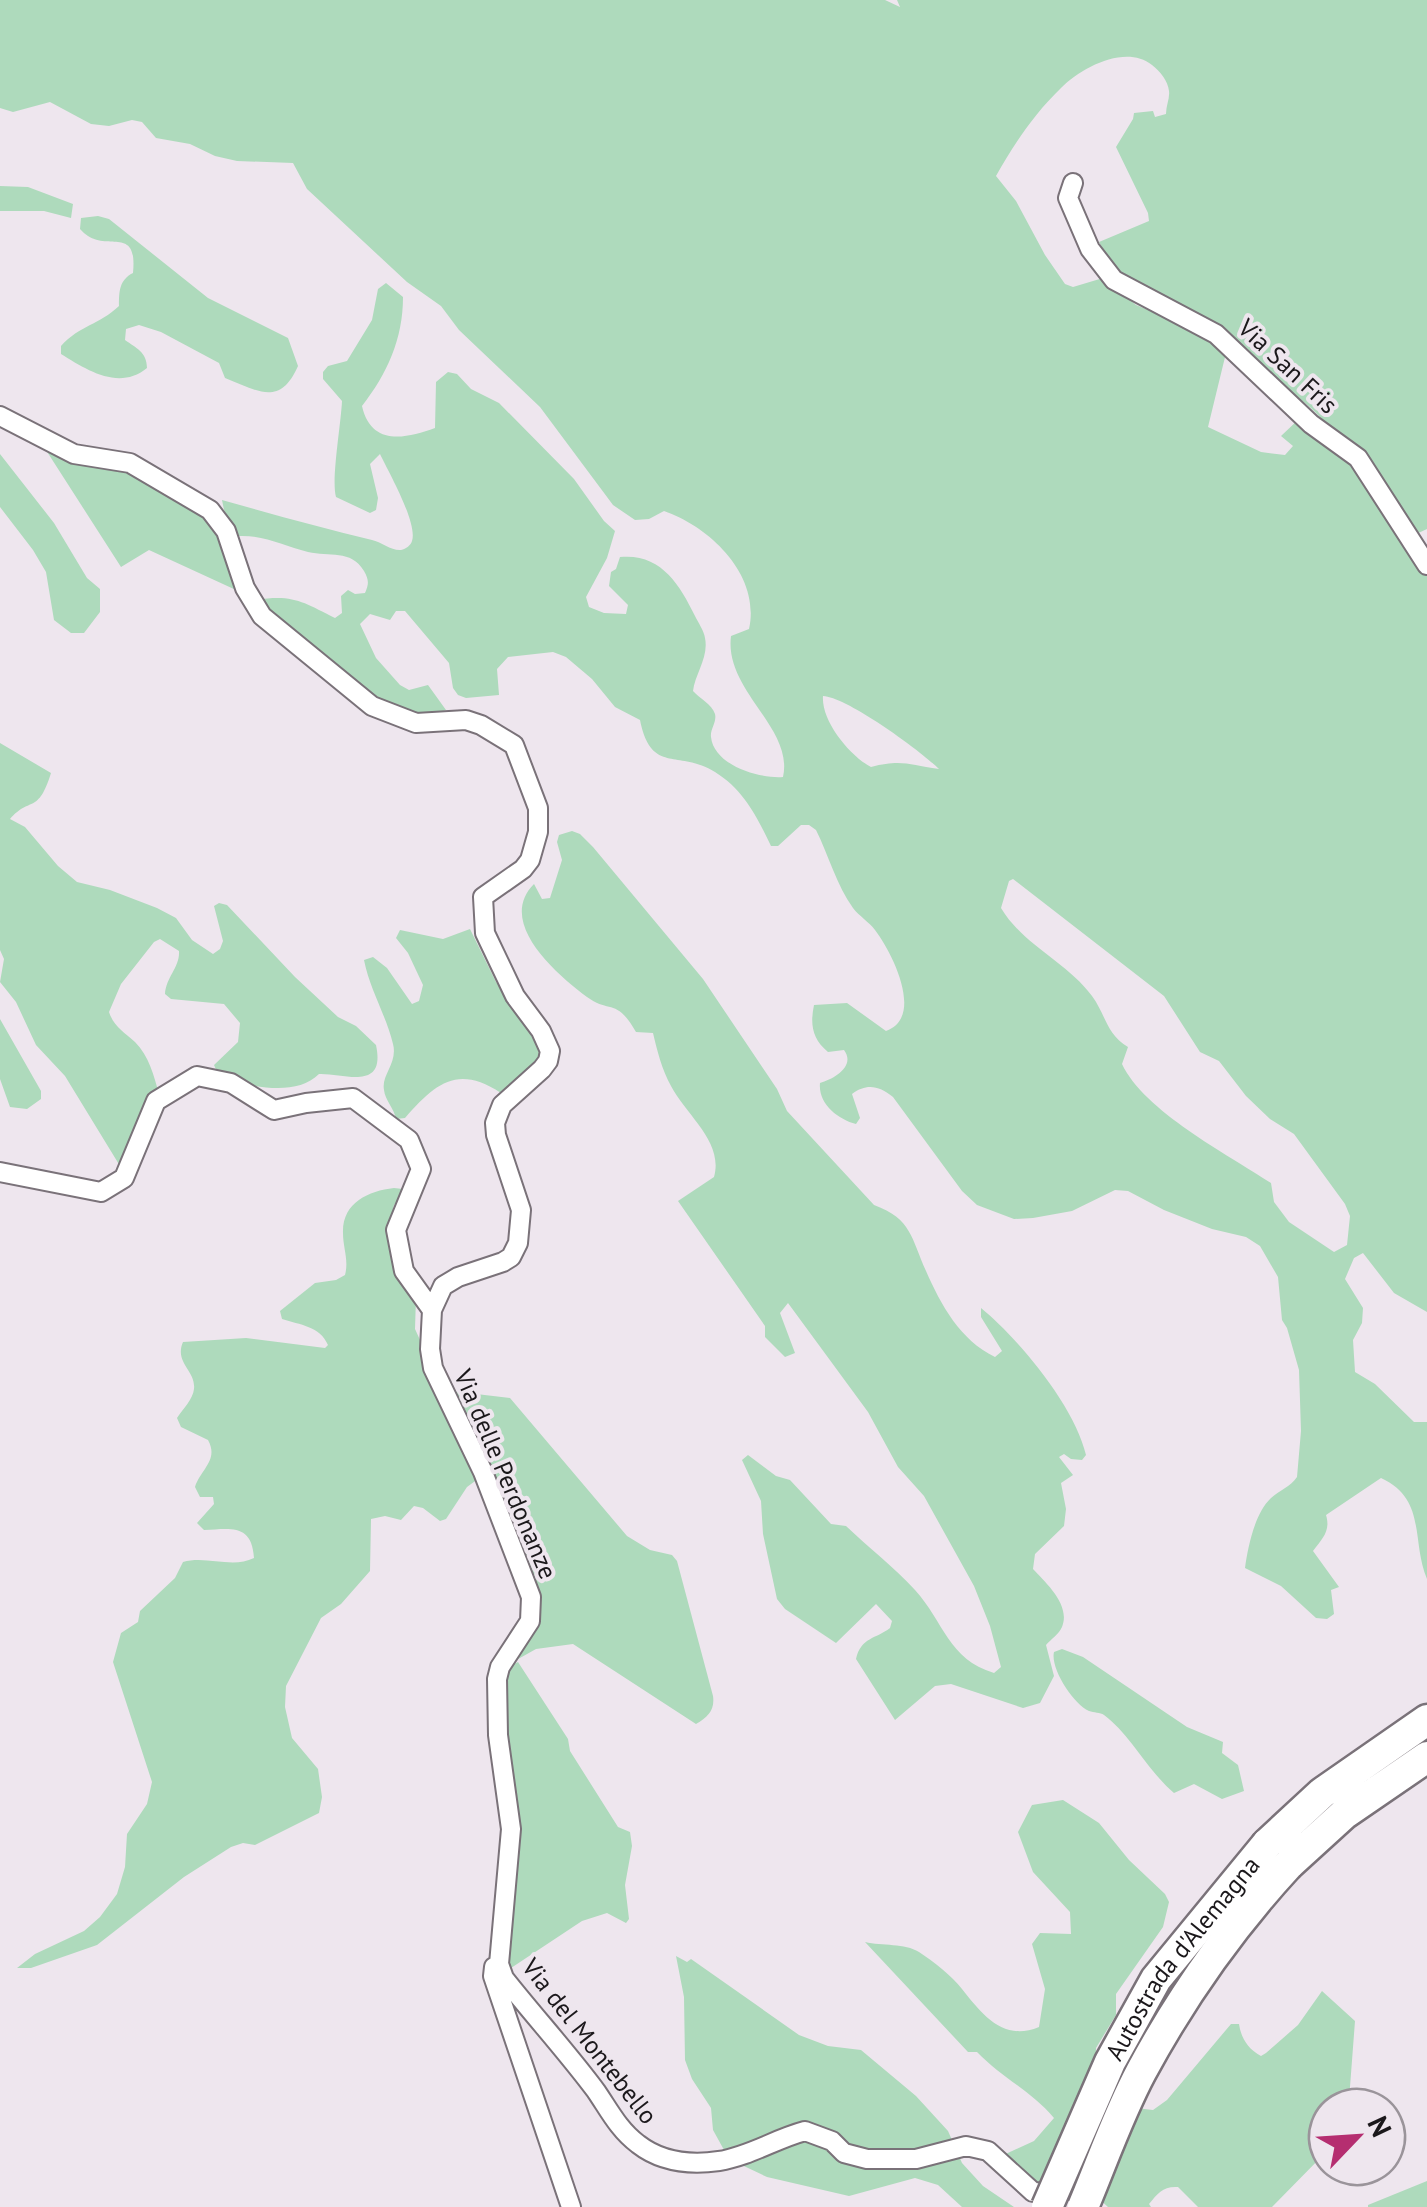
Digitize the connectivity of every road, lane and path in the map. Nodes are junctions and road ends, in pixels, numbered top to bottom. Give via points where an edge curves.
1 (1073, 183) dead end
2 (0, 416) edge
3 (1427, 564) edge
4 (0, 1172) edge
5 (432, 1310) junction
6 (1427, 1720) edge
7 (1427, 1757) edge
8 (1277, 1854) junction
9 (499, 1964) junction
10 (571, 2207) edge
11 (1047, 2207) edge
12 (1083, 2207) edge

1 - 3 street, Via San Fris via 1072,208 1090,249 1114,280 1216,334 1358,458
2 - 5 street via 74,454 130,462 210,510 262,616 372,706 416,723 481,724 519,752 538,808 536,841 523,869 488,892 482,908 488,945 548,1042 548,1061 502,1105 495,1122 522,1222 515,1251 451,1280
4 - 5 street via 101,1192 124,1178 156,1101 197,1076 231,1083 274,1110 353,1098 409,1140 420,1169 396,1230 404,1272
5 - 9 street, Via delle Perdonanze via 433,1368 483,1472 532,1604 530,1621 497,1679 512,1829
6 - 8 highway, Autostrada d'Alemagna via 1322,1793
7 - 8 highway, Autostrada d'Alemagna
8 - 11 highway, Autostrada d'Alemagna, bridge via 1156,1979 1110,2062
8 - 12 highway, Autostrada d'Alemagna, bridge via 1139,2076
9 - 10 street, Via delle Perdonanze via 493,1976
9 - 12 street, Via del Montebello via 616,2122 658,2155 685,2163 718,2161 805,2131 867,2159 916,2159 966,2146 988,2151 1033,2192 1055,2192

